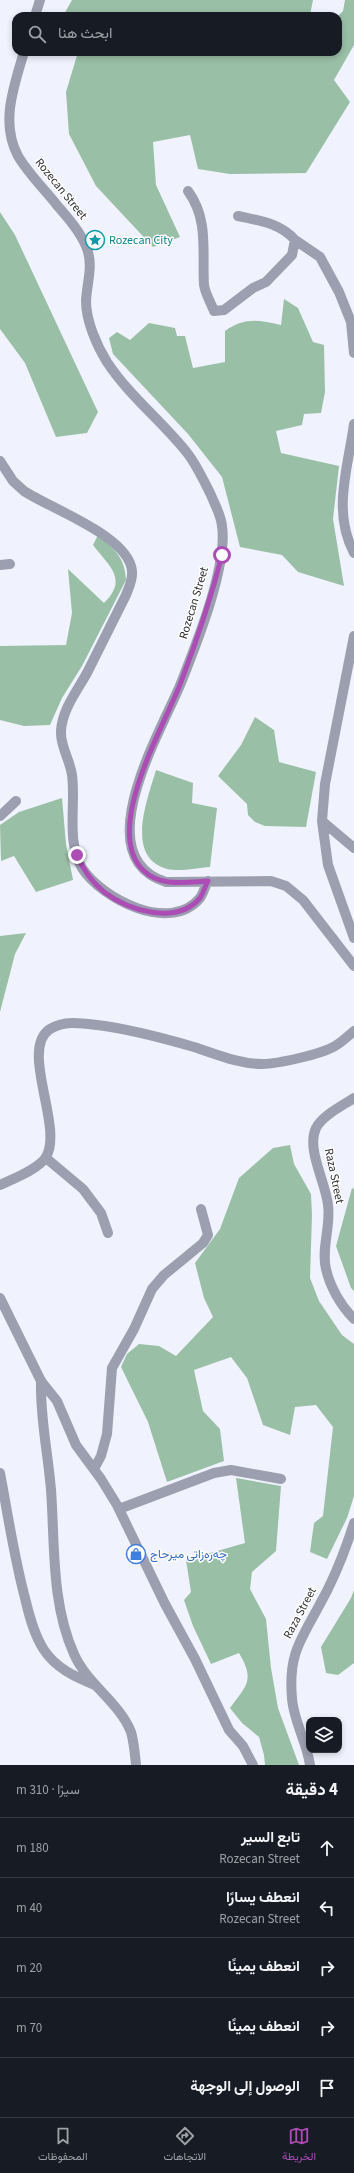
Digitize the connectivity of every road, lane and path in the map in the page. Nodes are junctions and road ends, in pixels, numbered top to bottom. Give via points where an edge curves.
1 (40, 0) edge
2 (36, 12) edge
3 (23, 56) edge
4 (188, 191) dead end
5 (238, 216) dead end
6 (295, 240) junction
7 (354, 353) edge
8 (354, 424) edge
9 (0, 461) edge
10 (354, 553) edge
11 (354, 636) edge
12 (16, 801) dead end
13 (0, 816) edge
14 (322, 821) junction
15 (354, 848) edge
16 (208, 881) junction
17 (354, 938) edge
18 (354, 966) edge
19 (354, 1031) edge
20 (354, 1098) edge
21 (46, 1158) junction
22 (0, 1185) edge
23 (201, 1209) dead end
24 (108, 1233) dead end
25 (0, 1298) edge
26 (354, 1319) edge
27 (41, 1381) junction
28 (94, 1469) junction
29 (0, 1473) edge
30 (282, 1480) dead end
31 (119, 1508) junction
32 (354, 1523) edge
33 (95, 1685) junction
34 (136, 1765) edge
35 (253, 1765) edge
36 (310, 1765) edge

1 - 2 street
3 - 16 street, Rozecan Street via 9,105 8,122 12,142 18,157 77,229 86,245 91,261 86,309 97,343 106,360 134,397 188,454 210,494 222,524 222,555 210,600 181,684 142,770 131,813 131,848 144,871 153,878 166,882
4 - 6 street via 200,214 204,238 204,286 214,311 224,310 253,288 266,282 292,255
5 - 6 street via 274,224 287,231
6 - 7 street via 320,258 339,292 351,322
8 - 10 street via 342,486 342,519
9 - 16 street via 13,482 24,491 107,536 129,560 132,570 132,582 62,722 61,732 72,774 73,841 82,867 104,892 135,908 157,913 186,907 200,898
11 - 14 street via 325,784
12 - 13 street
14 - 15 street
14 - 17 street via 328,865
16 - 18 street, Rozecan Street via 271,881 286,886 303,900
19 - 21 street via 335,1047 289,1060 263,1064 242,1062 188,1045 103,1025 76,1022 49,1029 41,1040 39,1058 51,1133
20 - 26 street, Raza Street via 326,1116 316,1127 313,1138 328,1206 325,1268 340,1301
21 - 22 street via 27,1172
21 - 24 street via 84,1189 101,1213
23 - 28 street via 208,1235 203,1243 164,1275 152,1289 112,1368 107,1434 101,1456
25 - 27 street
27 - 28 street via 57,1401 76,1445
27 - 33 street via 40,1403 50,1489 58,1601 74,1655
28 - 31 street
29 - 33 street via 15,1559 43,1650 70,1675
30 - 31 street via 231,1470 214,1473
31 - 35 street via 229,1730 243,1746
32 - 36 street, Raza Street via 328,1588 300,1638 291,1667 292,1700
33 - 34 street via 118,1710 131,1732

